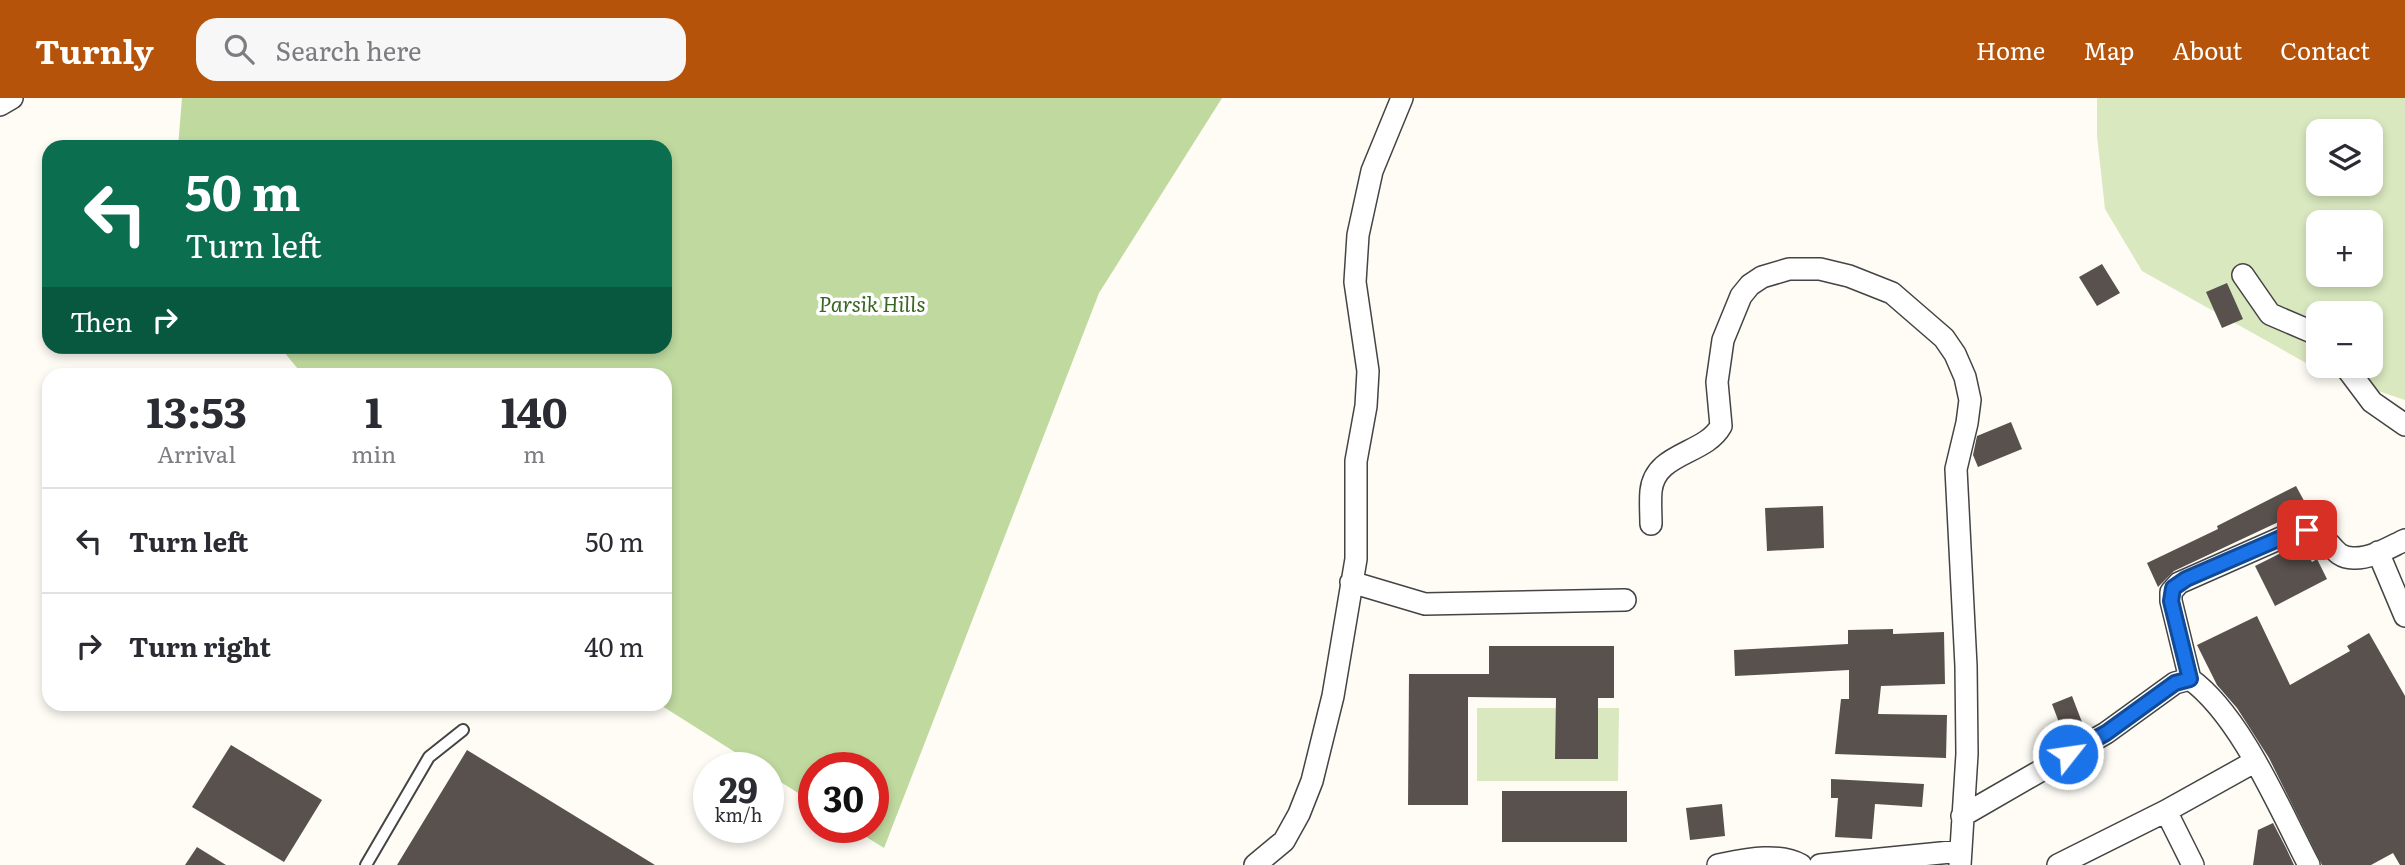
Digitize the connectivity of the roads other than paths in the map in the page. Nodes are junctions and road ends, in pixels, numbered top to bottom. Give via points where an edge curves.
1 (12, 98) edge
2 (1402, 98) edge
3 (0, 105) edge
4 (2243, 275) dead end
5 (2306, 329) edge
6 (2354, 378) edge
7 (2405, 425) edge
8 (1651, 524) dead end
9 (2405, 540) edge
10 (2378, 552) junction
11 (1351, 582) junction
12 (1625, 600) dead end
13 (2405, 616) edge
14 (2190, 679) junction
15 (463, 730) dead end
16 (2254, 762) junction
17 (2166, 811) junction
18 (1962, 816) junction
19 (1961, 858) edge
20 (366, 865) edge
21 (1255, 865) edge
22 (1718, 865) edge
23 (1801, 865) edge
24 (1820, 865) edge
25 (2059, 865) edge
26 (2193, 865) edge
27 (2308, 865) edge

1 - 3 street
2 - 11 street via 1372,171 1358,234 1355,282 1368,371 1356,461 1356,559
4 - 5 street via 2270,314
6 - 7 street via 2372,402
8 - 18 street via 1655,477 1664,465 1707,442 1721,426 1717,382 1723,340 1741,296 1762,277 1789,270 1849,276 1892,293 1944,338 1965,377 1969,400 1956,469 1966,666
9 - 10 street
10 - 13 street
10 - 14 street via 2351,559 2318,533 2307,530 2179,583 2171,592 2171,601
11 - 12 street via 1425,604
11 - 21 street via 1333,696 1312,781 1284,841
14 - 16 street via 2227,714
14 - 18 street via 2175,683 2106,733
15 - 20 lane via 429,757
16 - 17 street
16 - 27 street
17 - 25 street
17 - 26 street
18 - 19 street
19 - 24 street
22 - 23 street via 1755,858 1791,859

